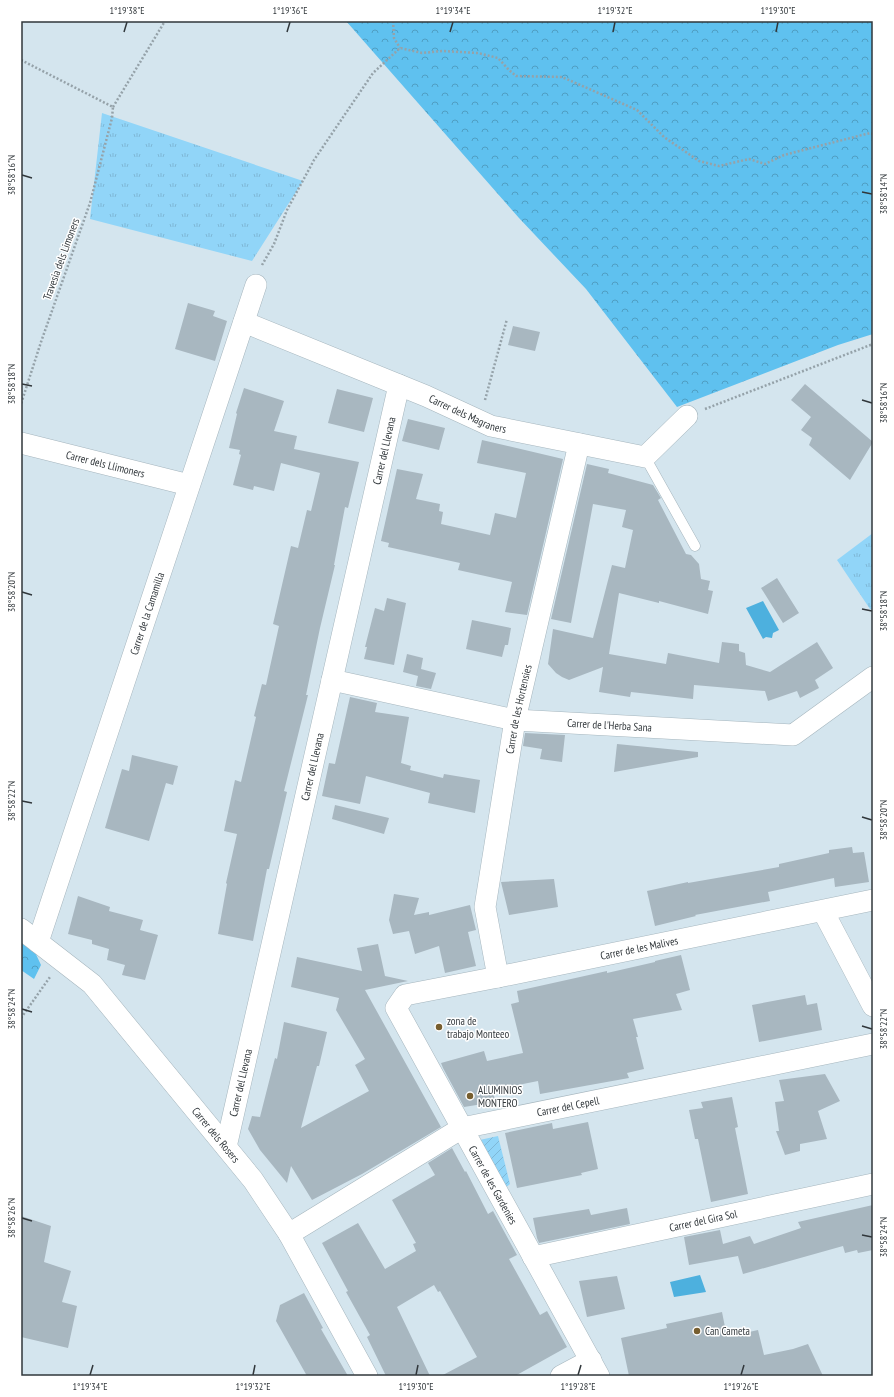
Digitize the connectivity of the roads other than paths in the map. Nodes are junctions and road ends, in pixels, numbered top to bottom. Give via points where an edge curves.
1 (256, 285) road end
2 (244, 322) junction
3 (399, 385) junction
4 (687, 416) road end
5 (21, 443) edge
6 (579, 444) junction
7 (646, 457) junction
8 (189, 485) junction
9 (695, 546) dead end
10 (873, 677) edge
11 (332, 680) junction
12 (515, 720) junction
13 (873, 900) edge
14 (823, 911) junction
15 (21, 929) edge
16 (38, 942) junction
17 (498, 977) junction
18 (405, 994) joint
19 (873, 1006) edge
20 (873, 1044) edge
21 (462, 1128) junction
22 (226, 1147) junction
23 (873, 1184) edge
24 (289, 1234) junction
25 (533, 1257) junction
26 (595, 1368) edge
27 (367, 1376) edge
28 (561, 1376) edge

1 - 2 street, Carrer de la Camamilla
2 - 3 street, Carrer dels Magraners
2 - 8 street, Carrer de la Camamilla
3 - 6 street, Carrer dels Magraners via 491,426
3 - 11 street, Carrer del Llevana
4 - 7 street
5 - 8 street, Carrer dels Llimoners
6 - 7 street, Carrer dels Magraners
6 - 12 street, Carrer de les Hortensies
7 - 9 lane
8 - 16 street, Carrer de la Camamilla
10 - 12 street, Carrer de l'Herba Sana via 793,735
11 - 12 street, Carrer de l'Herba Sana
11 - 22 street, Carrer del Llevana
12 - 17 street, Carrer de les Hortensies via 485,907
13 - 14 street, Carrer de les Malives
14 - 17 street, Carrer de les Malives
14 - 19 street
15 - 16 street, Carrer dels Rosers
16 - 22 street, Carrer dels Rosers via 92,984
17 - 18 street, Carrer de les Malives
18 - 21 street, Carrer de les Gardenies via 396,1008
20 - 21 street, Carrer del Cepell
21 - 24 street, Carrer del Cepell
21 - 25 street, Carrer de les Gardenies
22 - 24 street, Carrer dels Rosers via 253,1180
23 - 25 street, Carrer del Gira Sol
24 - 27 street, Carrer dels Rosers
25 - 26 street, Carrer de les Gardenies
26 - 28 street

